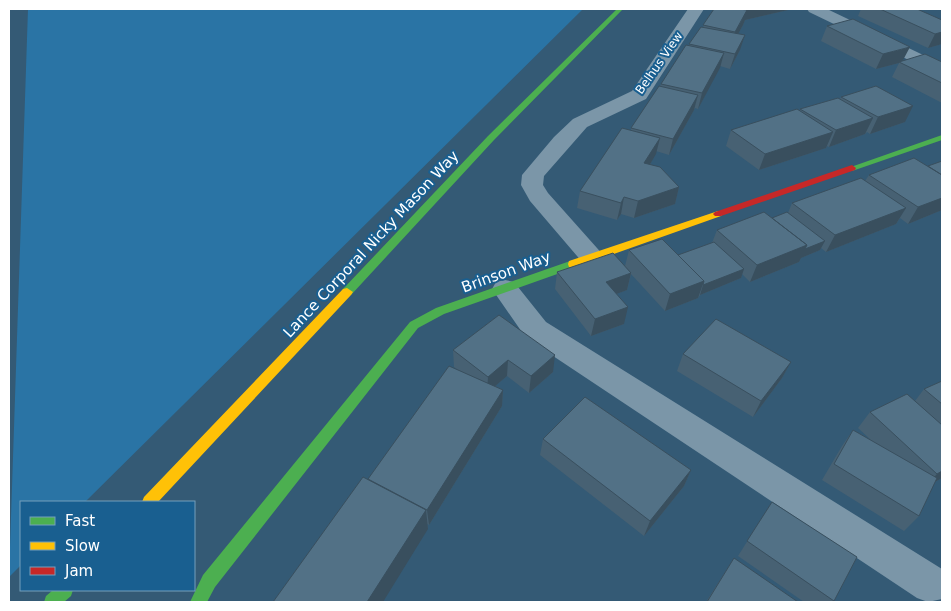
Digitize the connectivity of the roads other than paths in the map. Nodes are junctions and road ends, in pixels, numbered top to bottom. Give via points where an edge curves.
1 (620, 9) edge
2 (696, 9) edge
3 (814, 9) edge
4 (942, 71) edge
5 (942, 138) edge
6 (592, 257) junction
7 (505, 289) junction
8 (149, 501) edge
9 (931, 586) edge
10 (64, 591) edge
11 (52, 602) edge
12 (198, 602) edge

1 - 8 main road, Lance Corporal Nicky Mason Way via 492,138
2 - 6 street, Belhus View via 639,95 579,124 533,175 532,185 538,196
3 - 4 street
5 - 6 main road, Brinson Way
6 - 7 main road, Brinson Way
7 - 9 street via 536,330
7 - 12 main road, Brinson Way via 440,311 414,325 209,582
10 - 11 main road

